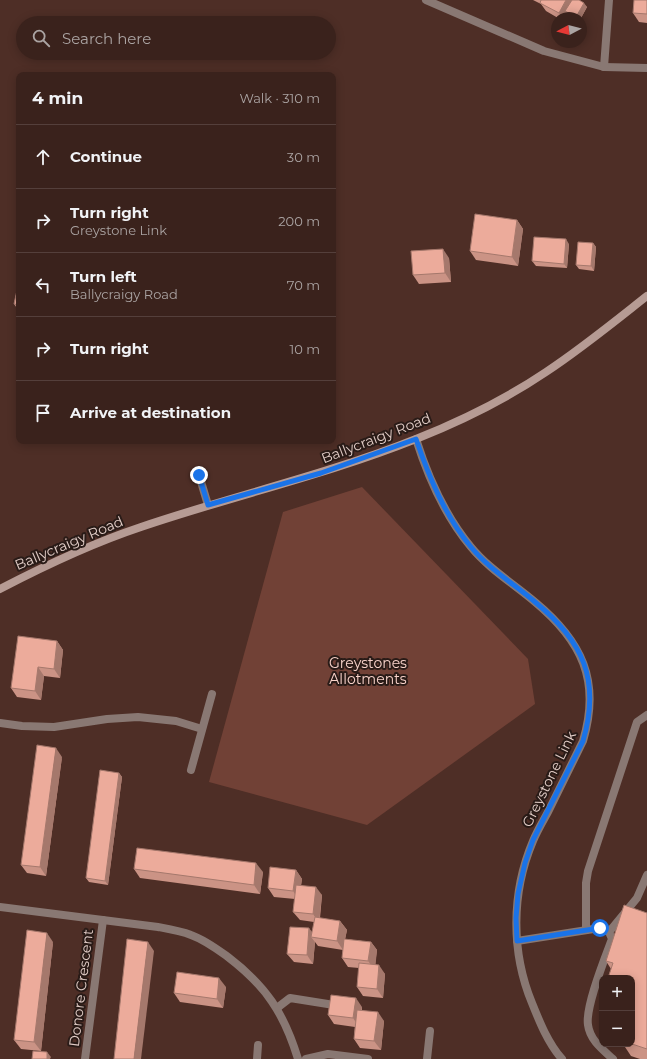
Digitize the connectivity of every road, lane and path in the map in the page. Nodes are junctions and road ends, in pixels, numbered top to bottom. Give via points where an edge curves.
1 (426, 0) edge
2 (608, 0) edge
3 (604, 67) junction
4 (647, 68) edge
5 (647, 296) edge
6 (416, 439) junction
7 (199, 475) dead end
8 (208, 505) junction
9 (0, 589) edge
10 (212, 694) dead end
11 (647, 715) edge
12 (0, 723) edge
13 (202, 729) junction
14 (191, 770) dead end
15 (647, 876) edge
16 (0, 907) edge
17 (103, 920) junction
18 (586, 930) junction
19 (609, 932) junction
20 (517, 941) junction
21 (334, 1005) edge
22 (277, 1008) junction
23 (430, 1031) dead end
24 (258, 1045) dead end
25 (85, 1059) edge
26 (257, 1059) edge
27 (298, 1059) edge
28 (306, 1059) edge
29 (368, 1059) edge
30 (426, 1059) edge
31 (562, 1059) edge
32 (612, 1059) edge

1 - 3 street via 544,51
2 - 3 street
3 - 4 street
5 - 6 main road, Ballycraigy Road via 546,372 474,413
6 - 8 main road, Ballycraigy Road via 321,473
6 - 20 street, Greystone Link via 435,490 463,537 485,562 556,621 576,646 586,673 590,706 588,724 583,741 533,840 525,863 518,894
7 - 8 street
8 - 9 main road, Ballycraigy Road via 81,550
10 - 13 street
11 - 18 street via 637,722 588,871
12 - 13 street via 54,727 107,719 138,718 176,721
13 - 14 street
15 - 19 street via 637,898
16 - 17 street, Donore Crescent
17 - 22 street, Donore Crescent via 172,930 200,939 216,948 250,975
17 - 25 street, Donore Crescent
18 - 19 street via 600,928
18 - 20 street
19 - 32 street via 612,939 590,1003 587,1025 595,1043
20 - 31 street, Greystone Link via 528,994 548,1038
21 - 22 street via 290,998
22 - 27 street, Donore Crescent via 287,1027
23 - 30 street
24 - 26 street
28 - 29 street via 328,1054

